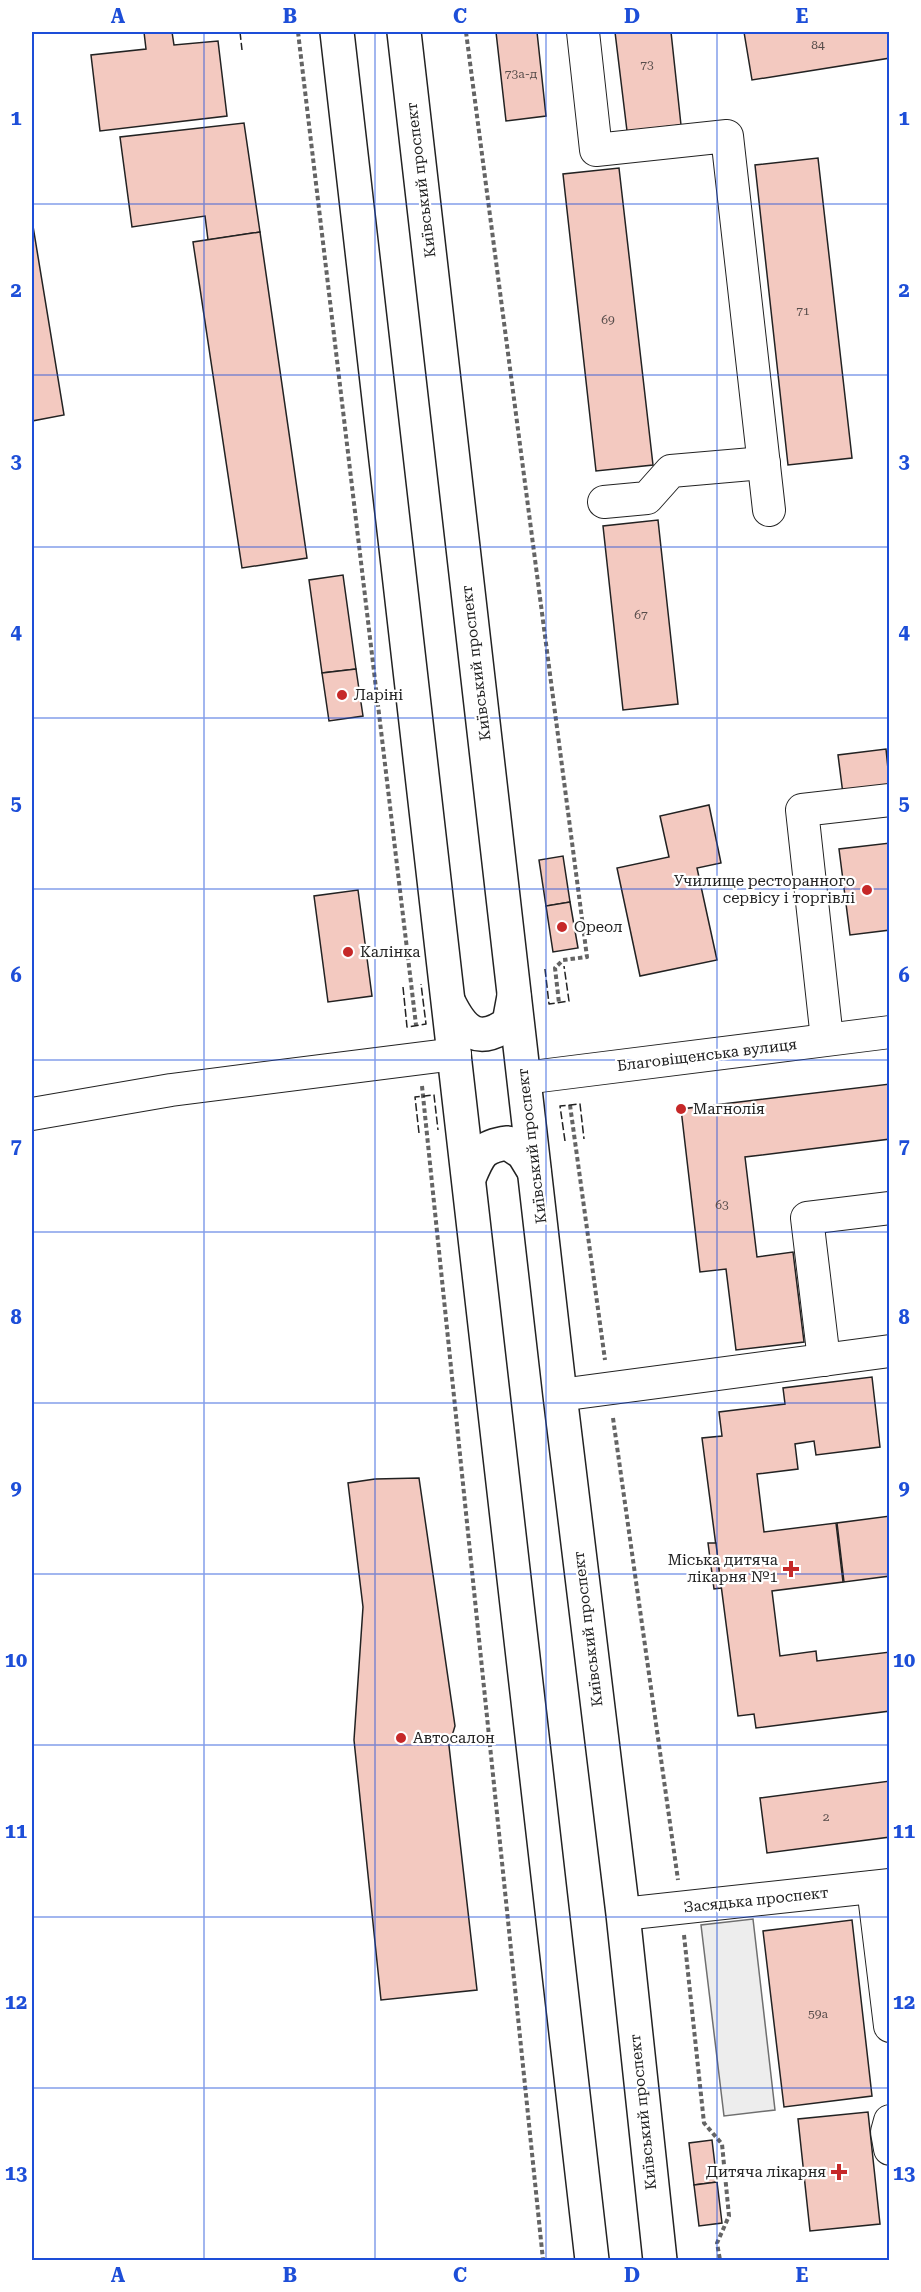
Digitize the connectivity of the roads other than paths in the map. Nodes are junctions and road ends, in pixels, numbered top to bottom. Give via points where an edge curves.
1 (337, 32) edge
2 (404, 32) edge
3 (583, 32) edge
4 (764, 463) junction
5 (604, 502) dead end
6 (769, 510) dead end
7 (890, 800) edge
8 (514, 995) junction
9 (449, 1004) junction
10 (890, 1032) edge
11 (827, 1040) junction
12 (455, 1054) junction
13 (524, 1078) junction
14 (32, 1114) edge
15 (534, 1171) junction
16 (469, 1178) junction
17 (890, 1208) edge
18 (890, 1351) edge
19 (824, 1360) junction
20 (560, 1395) junction
21 (881, 1886) edge
22 (623, 1914) junction
23 (890, 2026) edge
24 (890, 2121) edge
25 (890, 2149) edge
26 (592, 2260) edge
27 (660, 2260) edge

1 - 9 main road
2 - 8 main road, Київський проспект
3 - 4 street via 596,150 727,136
4 - 5 street via 671,471 647,498
4 - 6 street
7 - 11 street via 802,810
8 - 9 main road via 509,1023 496,1032 478,1034 460,1024
8 - 13 main road, Київський проспект
9 - 12 main road
10 - 11 street, Благовіщенська вулиця
11 - 13 street, Благовіщенська вулиця
12 - 14 street via 171,1090
12 - 16 main road
13 - 15 main road, Київський проспект
15 - 16 main road via 523,1153 508,1143 491,1145 477,1159
15 - 20 main road, Київський проспект
16 - 26 main road
17 - 19 street via 807,1218
18 - 19 street
19 - 20 street
20 - 22 main road, Київський проспект
21 - 22 street, Засядька проспект
21 - 23 street
22 - 27 main road, Київський проспект
24 - 25 street

